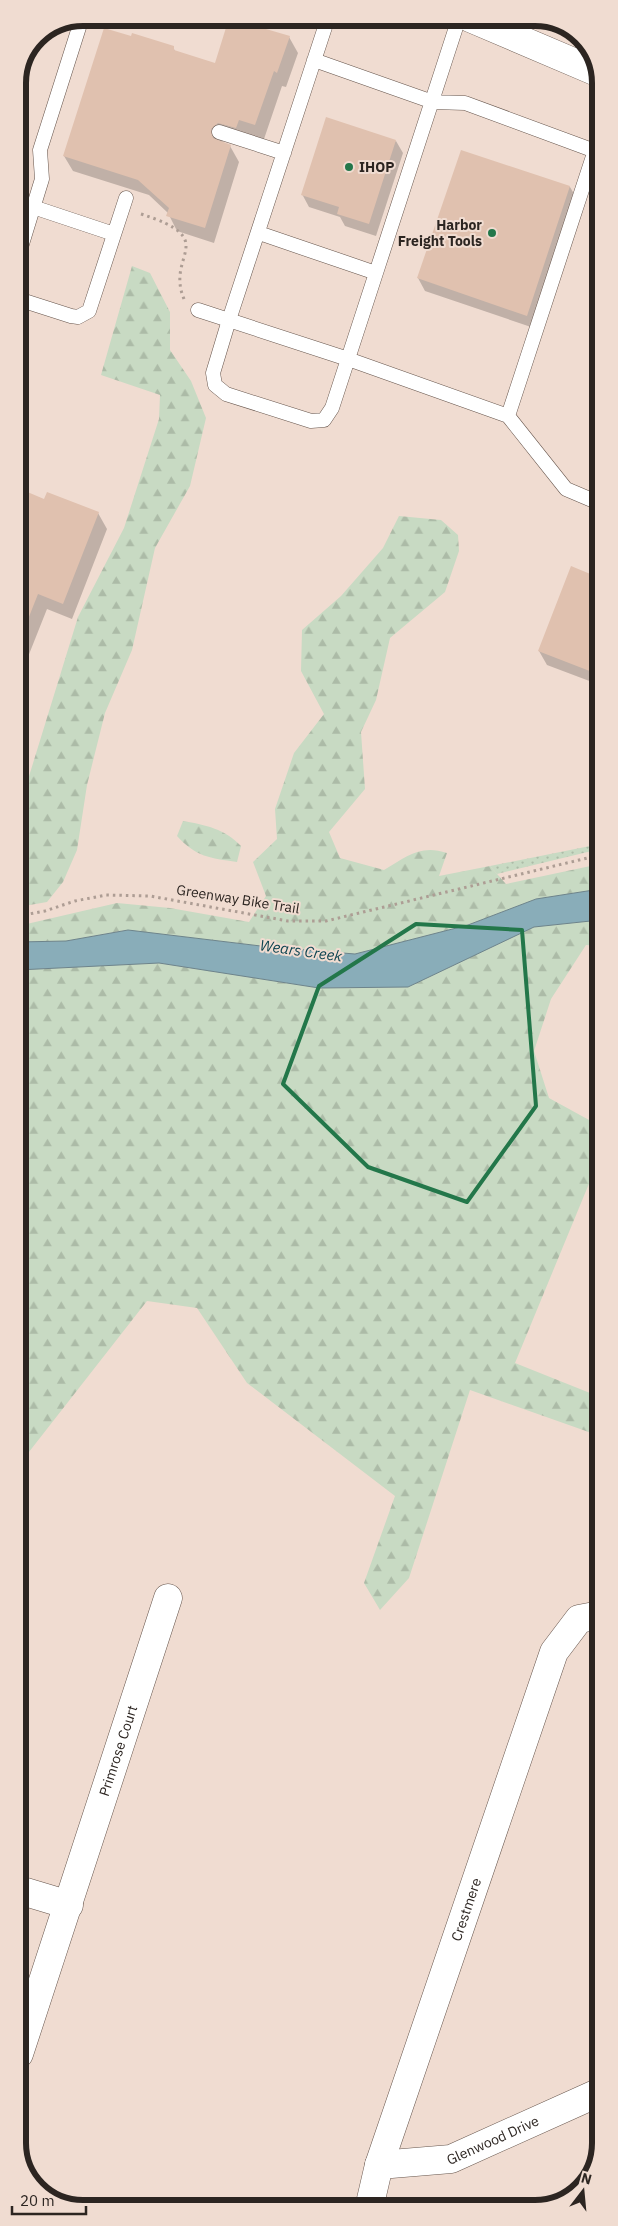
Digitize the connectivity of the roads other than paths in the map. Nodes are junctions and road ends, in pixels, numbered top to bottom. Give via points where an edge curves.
1 (79, 26) edge
2 (325, 26) edge
3 (457, 26) edge
4 (492, 26) edge
5 (314, 60) junction
6 (587, 60) edge
7 (433, 102) junction
8 (218, 132) dead end
9 (592, 143) edge
10 (284, 153) junction
11 (592, 160) edge
12 (124, 203) road end
13 (26, 205) edge
14 (33, 207) junction
15 (26, 230) edge
16 (259, 233) junction
17 (114, 234) junction
18 (376, 273) junction
19 (26, 302) edge
20 (198, 310) road end
21 (229, 320) junction
22 (348, 359) junction
23 (508, 416) junction
24 (592, 500) edge
25 (168, 1598) dead end
26 (589, 1617) edge
27 (26, 1892) edge
28 (69, 1905) junction
29 (26, 2033) edge
30 (592, 2096) edge
31 (379, 2165) junction
32 (371, 2200) edge

1 - 14 lane via 40,150 42,179
2 - 5 lane
3 - 7 lane
4 - 6 street
5 - 7 lane
5 - 10 lane
7 - 9 lane via 465,103
7 - 18 lane
8 - 10 lane
10 - 16 lane
11 - 23 lane
12 - 17 lane
13 - 14 lane
14 - 15 lane
14 - 17 lane
16 - 18 lane
16 - 21 lane
17 - 19 lane via 91,305 84,315 71,316
18 - 22 lane
20 - 21 lane
21 - 22 lane
21 - 22 lane via 213,373 215,386 226,394 318,422 324,420 332,408
22 - 23 lane
23 - 24 lane via 566,489
25 - 28 street, Primrose Court
26 - 31 street, Crestmere via 554,1652
27 - 28 street
28 - 29 street, Primrose Court
30 - 31 street, Glenwood Drive via 451,2158
31 - 32 street, Crestmere

